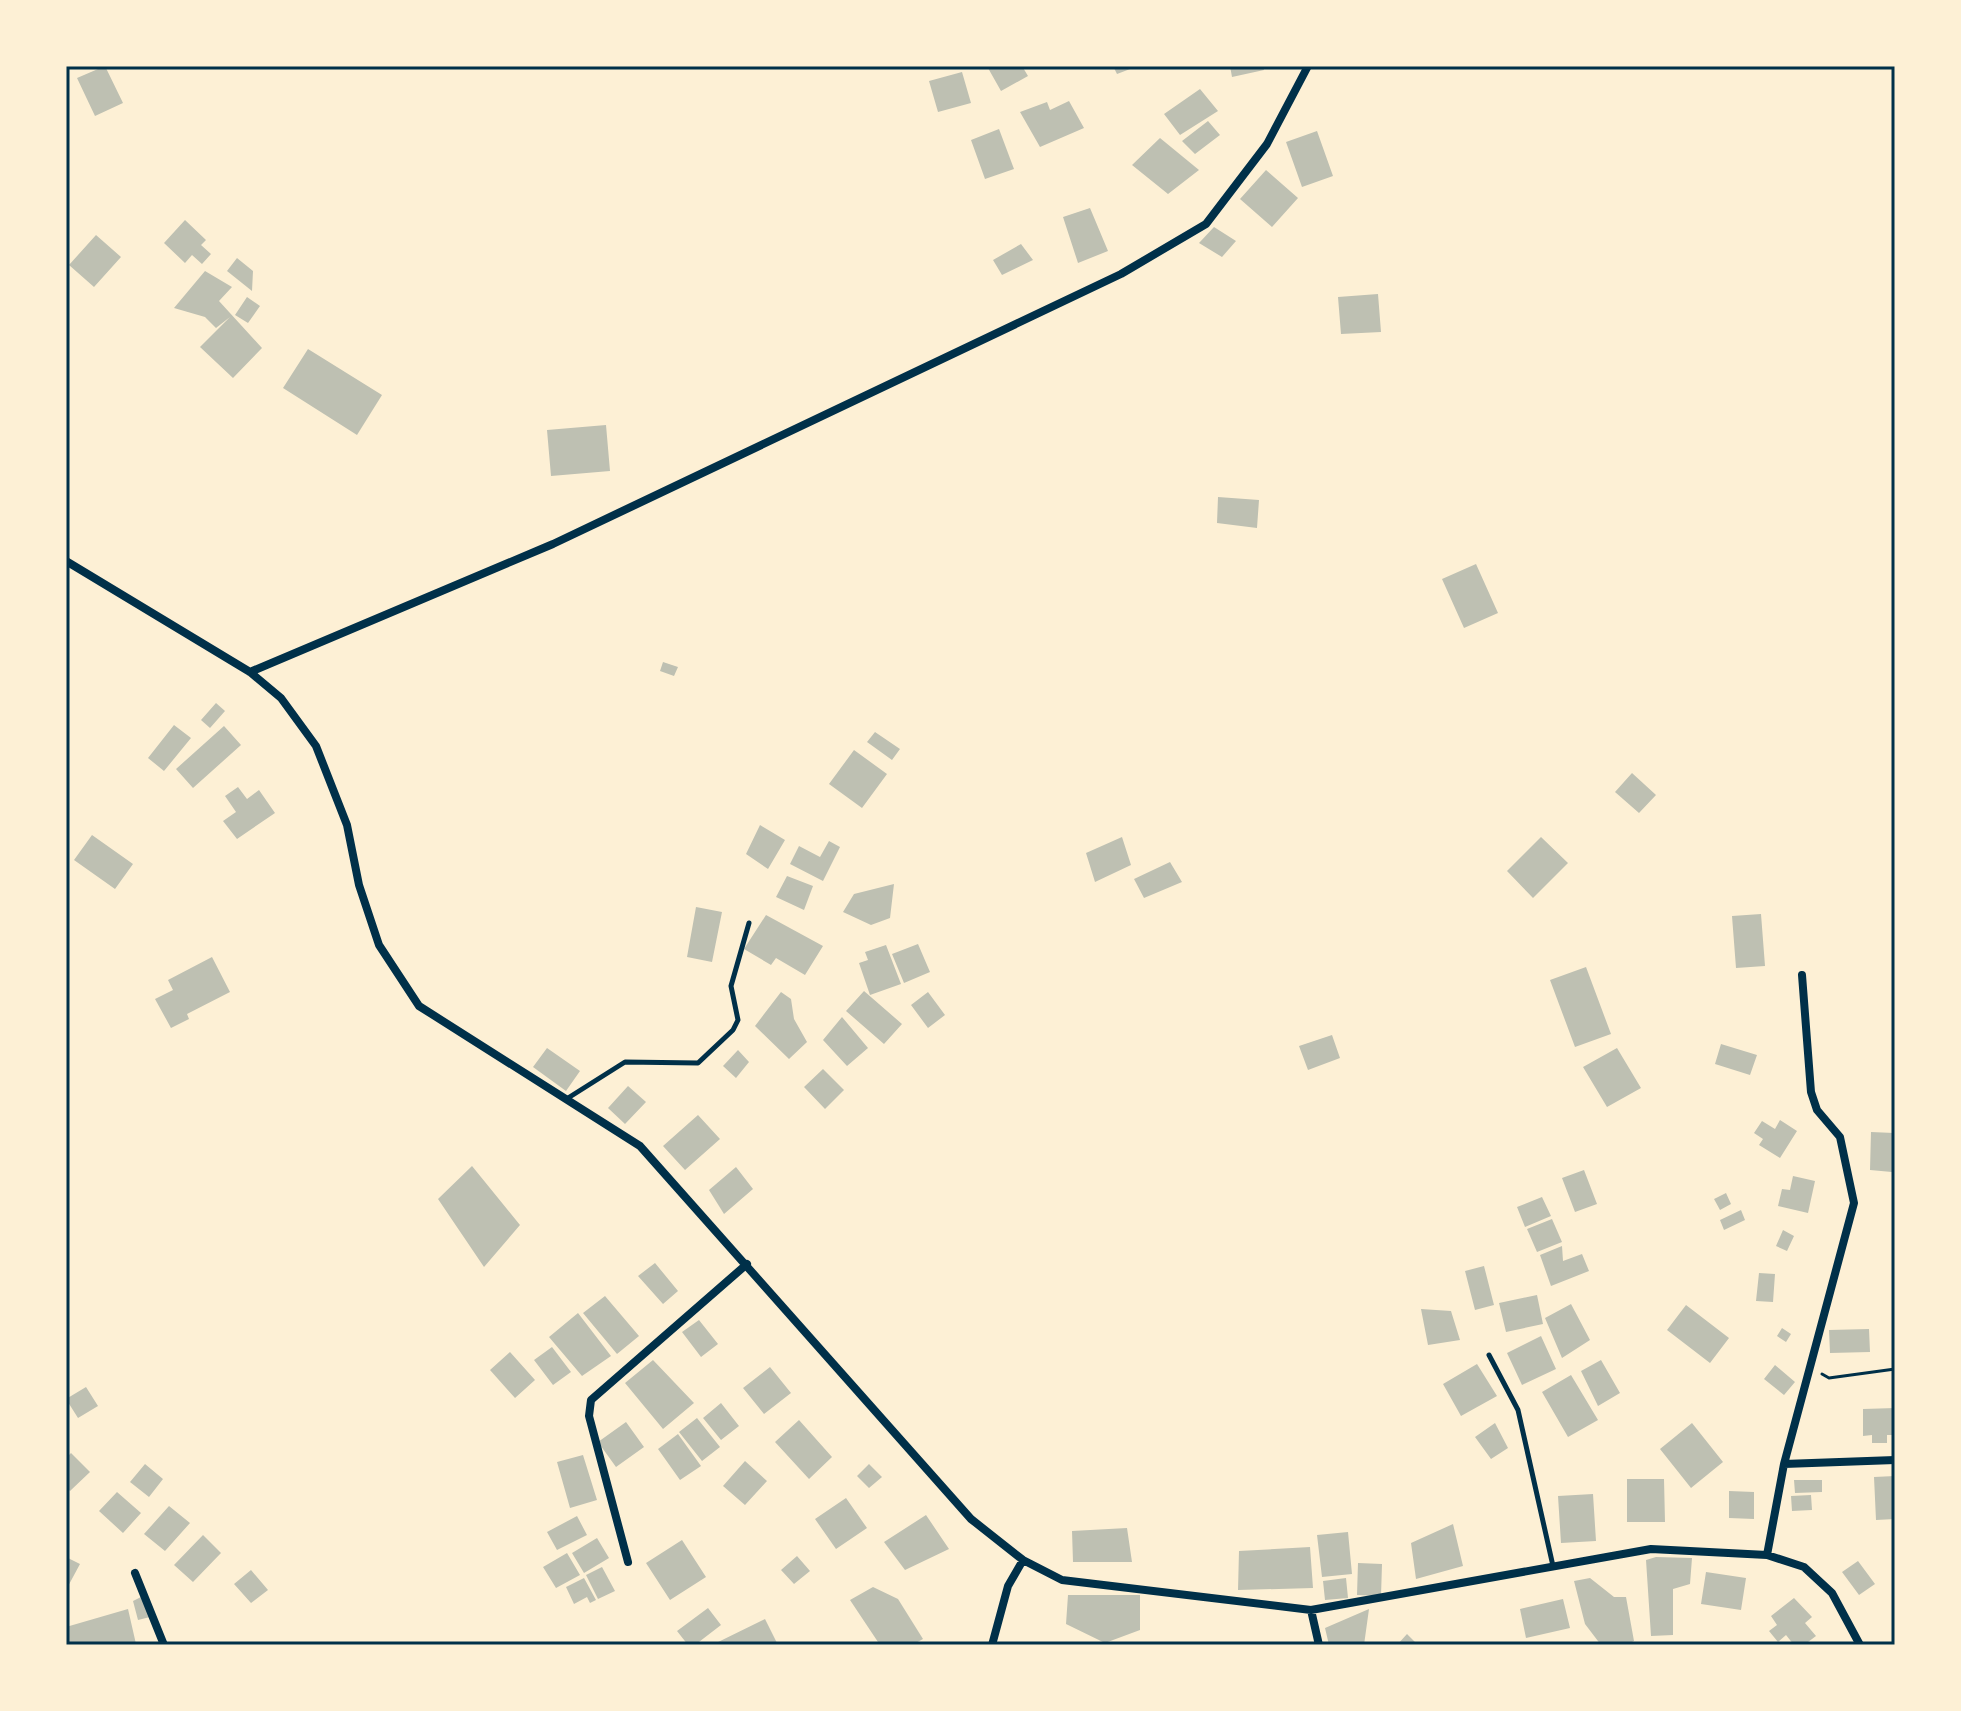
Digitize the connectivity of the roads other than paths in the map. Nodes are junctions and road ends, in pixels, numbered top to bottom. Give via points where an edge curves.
1 (1308, 66) edge
2 (66, 561) edge
3 (250, 672) junction
4 (749, 923) dead end
5 (1802, 975) dead end
6 (568, 1098) junction
7 (747, 1264) junction
8 (1489, 1355) dead end
9 (1895, 1460) edge
10 (1784, 1464) junction
11 (1767, 1555) junction
12 (1023, 1560) junction
13 (628, 1562) dead end
14 (1553, 1567) junction
15 (135, 1573) dead end
16 (1311, 1610) junction
17 (164, 1645) edge
18 (992, 1645) edge
19 (1319, 1645) edge
20 (1860, 1645) edge

1 - 3 street via 1267,144 1206,224 1121,274 553,544
2 - 3 street
3 - 6 street via 281,698 316,746 347,825 379,945 419,1006
4 - 6 lane via 731,986 738,1020 716,1046 698,1063 625,1062
5 - 10 street via 1811,1092 1817,1110 1840,1137 1854,1203
6 - 7 street via 640,1146
7 - 12 street via 971,1519
7 - 13 street via 591,1400 589,1416
8 - 14 lane via 1518,1410
9 - 10 street
10 - 11 street
11 - 14 street via 1651,1549
11 - 20 street via 1804,1567 1832,1593
12 - 16 street via 1062,1580
12 - 18 street via 1008,1586
14 - 16 street
15 - 17 street
16 - 19 street

